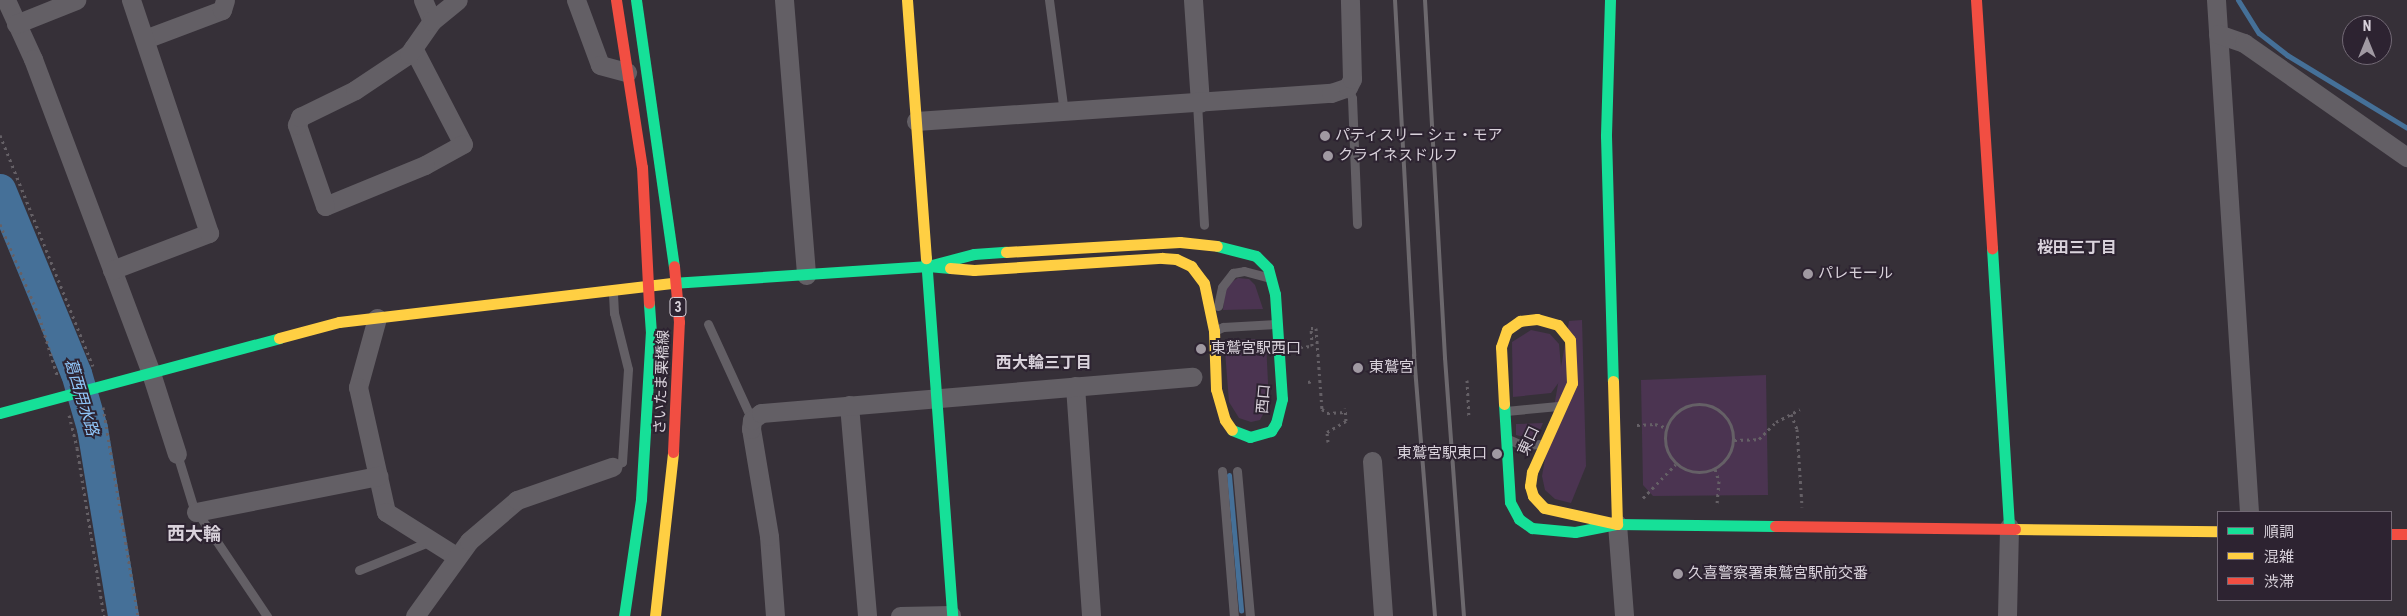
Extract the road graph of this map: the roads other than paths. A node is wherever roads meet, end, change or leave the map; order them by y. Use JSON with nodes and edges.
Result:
{"nodes":[{"id":1,"x":6,"y":0,"type":"edge"},
{"id":2,"x":76,"y":0,"type":"edge"},
{"id":3,"x":131,"y":0,"type":"edge"},
{"id":4,"x":226,"y":0,"type":"edge"},
{"id":5,"x":423,"y":0,"type":"edge"},
{"id":6,"x":458,"y":0,"type":"edge"},
{"id":7,"x":576,"y":0,"type":"edge"},
{"id":8,"x":616,"y":0,"type":"edge"},
{"id":9,"x":636,"y":0,"type":"edge"},
{"id":10,"x":784,"y":0,"type":"edge"},
{"id":11,"x":907,"y":0,"type":"edge"},
{"id":12,"x":1050,"y":0,"type":"edge"},
{"id":13,"x":1192,"y":0,"type":"edge"},
{"id":14,"x":1350,"y":0,"type":"edge"},
{"id":15,"x":1610,"y":0,"type":"edge"},
{"id":16,"x":1976,"y":0,"type":"edge"},
{"id":17,"x":2216,"y":0,"type":"edge"},
{"id":18,"x":432,"y":21,"type":"junction"},
{"id":19,"x":16,"y":24,"type":"junction"},
{"id":20,"x":2218,"y":34,"type":"junction"},
{"id":21,"x":145,"y":39,"type":"junction"},
{"id":22,"x":413,"y":48,"type":"junction"},
{"id":23,"x":627,"y":72,"type":"junction"},
{"id":24,"x":1348,"y":87,"type":"junction"},
{"id":25,"x":1198,"y":103,"type":"junction"},
{"id":26,"x":1064,"y":112,"type":"junction"},
{"id":27,"x":916,"y":121,"type":"junction"},
{"id":28,"x":2407,"y":157,"type":"edge"},
{"id":29,"x":1357,"y":224,"type":"dead end"},
{"id":30,"x":1204,"y":225,"type":"dead end"},
{"id":31,"x":928,"y":266,"type":"junction"},
{"id":32,"x":112,"y":270,"type":"junction"},
{"id":33,"x":806,"y":275,"type":"junction"},
{"id":34,"x":1272,"y":279,"type":"junction"},
{"id":35,"x":677,"y":282,"type":"junction"},
{"id":36,"x":650,"y":284,"type":"junction"},
{"id":37,"x":613,"y":291,"type":"junction"},
{"id":38,"x":377,"y":318,"type":"junction"},
{"id":39,"x":708,"y":324,"type":"dead end"},
{"id":40,"x":1277,"y":324,"type":"junction"},
{"id":41,"x":1214,"y":331,"type":"junction"},
{"id":42,"x":150,"y":370,"type":"junction"},
{"id":43,"x":1192,"y":377,"type":"dead end"},
{"id":44,"x":1075,"y":386,"type":"junction"},
{"id":45,"x":938,"y":397,"type":"junction"},
{"id":46,"x":1563,"y":404,"type":"junction"},
{"id":47,"x":849,"y":406,"type":"junction"},
{"id":48,"x":1504,"y":411,"type":"junction"},
{"id":49,"x":0,"y":413,"type":"edge"},
{"id":50,"x":752,"y":420,"type":"junction"},
{"id":51,"x":1506,"y":437,"type":"junction"},
{"id":52,"x":1546,"y":442,"type":"junction"},
{"id":53,"x":177,"y":454,"type":"joint"},
{"id":54,"x":1372,"y":461,"type":"dead end"},
{"id":55,"x":612,"y":467,"type":"joint"},
{"id":56,"x":1222,"y":471,"type":"dead end"},
{"id":57,"x":1237,"y":471,"type":"dead end"},
{"id":58,"x":378,"y":476,"type":"junction"},
{"id":59,"x":2249,"y":511,"type":"edge"},
{"id":60,"x":196,"y":512,"type":"junction"},
{"id":61,"x":1617,"y":524,"type":"junction"},
{"id":62,"x":2009,"y":527,"type":"junction"},
{"id":63,"x":2217,"y":531,"type":"edge"},
{"id":64,"x":2392,"y":534,"type":"edge"},
{"id":65,"x":2407,"y":534,"type":"edge"},
{"id":66,"x":431,"y":540,"type":"junction"},
{"id":67,"x":456,"y":556,"type":"junction"},
{"id":68,"x":359,"y":570,"type":"dead end"},
{"id":69,"x":952,"y":615,"type":"edge"},
{"id":70,"x":266,"y":616,"type":"edge"},
{"id":71,"x":415,"y":616,"type":"edge"},
{"id":72,"x":624,"y":616,"type":"edge"},
{"id":73,"x":655,"y":616,"type":"edge"},
{"id":74,"x":775,"y":616,"type":"edge"},
{"id":75,"x":867,"y":616,"type":"edge"},
{"id":76,"x":900,"y":616,"type":"edge"},
{"id":77,"x":1091,"y":616,"type":"edge"},
{"id":78,"x":1234,"y":616,"type":"edge"},
{"id":79,"x":1250,"y":616,"type":"edge"},
{"id":80,"x":1383,"y":616,"type":"edge"},
{"id":81,"x":1624,"y":616,"type":"edge"},
{"id":82,"x":2007,"y":616,"type":"edge"}],
"edges":[{"from":1,"to":19,"type":"street"},
{"from":2,"to":19,"type":"street"},
{"from":3,"to":21,"type":"street"},
{"from":4,"to":21,"type":"street"},
{"from":5,"to":18,"type":"street"},
{"from":6,"to":18,"type":"street"},
{"from":7,"to":23,"type":"street"},
{"from":8,"to":23,"type":"street","name":"さいたま栗橋線","number":"3"},
{"from":9,"to":35,"type":"street","name":"さいたま栗橋線","number":"3"},
{"from":10,"to":33,"type":"street"},
{"from":11,"to":27,"type":"street"},
{"from":12,"to":26,"type":"lane"},
{"from":13,"to":25,"type":"street"},
{"from":14,"to":24,"type":"street"},
{"from":15,"to":61,"type":"street"},
{"from":16,"to":62,"type":"street"},
{"from":17,"to":20,"type":"street"},
{"from":18,"to":22,"type":"street"},
{"from":19,"to":32,"type":"street"},
{"from":20,"to":28,"type":"street"},
{"from":20,"to":59,"type":"street"},
{"from":21,"to":32,"type":"street"},
{"from":22,"to":22,"type":"street"},
{"from":23,"to":36,"type":"street","name":"さいたま栗橋線","number":"3"},
{"from":24,"to":25,"type":"street"},
{"from":24,"to":29,"type":"lane"},
{"from":25,"to":26,"type":"street"},
{"from":25,"to":30,"type":"lane"},
{"from":26,"to":27,"type":"street"},
{"from":27,"to":31,"type":"street"},
{"from":31,"to":33,"type":"street"},
{"from":31,"to":34,"type":"street","name":"西口"},
{"from":31,"to":41,"type":"street","name":"西口"},
{"from":31,"to":45,"type":"street"},
{"from":32,"to":42,"type":"street"},
{"from":33,"to":35,"type":"street"},
{"from":34,"to":40,"type":"street","name":"西口"},
{"from":34,"to":41,"type":"lane"},
{"from":35,"to":36,"type":"street"},
{"from":35,"to":73,"type":"street","name":"さいたま栗橋線","number":"3"},
{"from":36,"to":37,"type":"street"},
{"from":36,"to":72,"type":"street","name":"さいたま栗橋線","number":"3"},
{"from":37,"to":38,"type":"street"},
{"from":37,"to":55,"type":"lane"},
{"from":38,"to":42,"type":"street"},
{"from":38,"to":58,"type":"street"},
{"from":39,"to":50,"type":"lane"},
{"from":40,"to":41,"type":"lane"},
{"from":40,"to":41,"type":"street","name":"西口"},
{"from":42,"to":49,"type":"street"},
{"from":42,"to":53,"type":"street"},
{"from":43,"to":44,"type":"street"},
{"from":44,"to":45,"type":"street"},
{"from":44,"to":77,"type":"street"},
{"from":45,"to":47,"type":"street"},
{"from":45,"to":69,"type":"street"},
{"from":46,"to":48,"type":"lane"},
{"from":46,"to":48,"type":"street","name":"東口"},
{"from":46,"to":52,"type":"street","name":"東口"},
{"from":47,"to":50,"type":"street"},
{"from":47,"to":75,"type":"street"},
{"from":48,"to":51,"type":"street","name":"東口"},
{"from":50,"to":74,"type":"street"},
{"from":51,"to":52,"type":"lane"},
{"from":51,"to":61,"type":"street","name":"東口"},
{"from":52,"to":61,"type":"street","name":"東口"},
{"from":53,"to":60,"type":"lane"},
{"from":54,"to":80,"type":"street"},
{"from":55,"to":67,"type":"street"},
{"from":56,"to":78,"type":"lane"},
{"from":57,"to":79,"type":"lane"},
{"from":58,"to":60,"type":"street"},
{"from":58,"to":66,"type":"street"},
{"from":60,"to":70,"type":"lane"},
{"from":61,"to":62,"type":"street"},
{"from":61,"to":81,"type":"street"},
{"from":62,"to":63,"type":"street"},
{"from":62,"to":82,"type":"street"},
{"from":64,"to":65,"type":"street"},
{"from":66,"to":67,"type":"street"},
{"from":66,"to":68,"type":"lane"},
{"from":67,"to":71,"type":"street"},
{"from":69,"to":76,"type":"street"}]}
